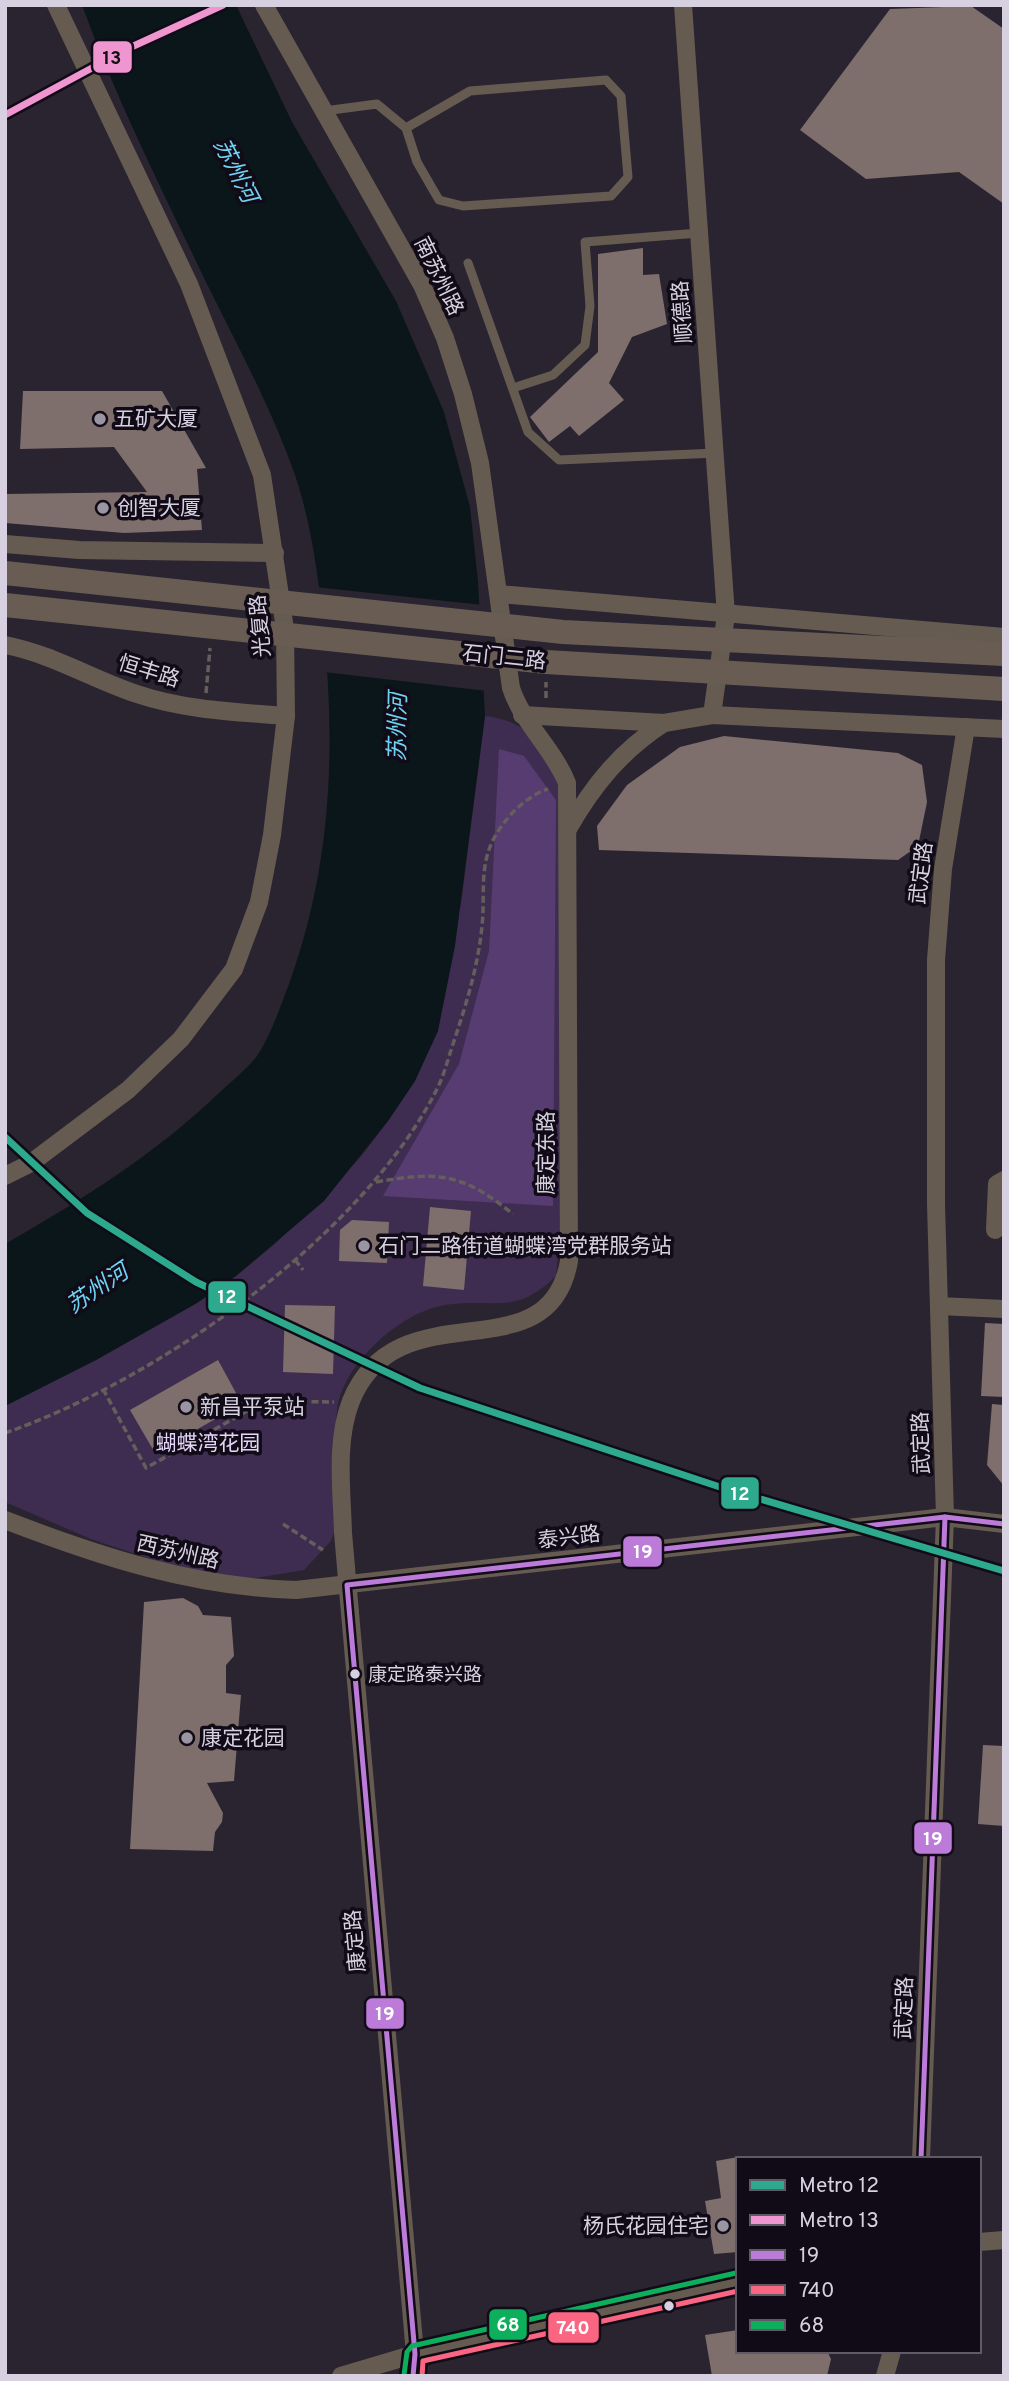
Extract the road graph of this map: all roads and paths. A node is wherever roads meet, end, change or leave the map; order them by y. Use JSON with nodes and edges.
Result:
{"nodes":[{"id":1,"x":55,"y":5,"type":"edge"},
{"id":2,"x":264,"y":5,"type":"edge"},
{"id":3,"x":683,"y":5,"type":"edge"},
{"id":4,"x":324,"y":111,"type":"junction"},
{"id":5,"x":406,"y":128,"type":"junction"},
{"id":6,"x":699,"y":233,"type":"junction"},
{"id":7,"x":468,"y":263,"type":"dead end"},
{"id":8,"x":513,"y":388,"type":"junction"},
{"id":9,"x":716,"y":453,"type":"junction"},
{"id":10,"x":5,"y":544,"type":"edge"},
{"id":11,"x":275,"y":553,"type":"junction"},
{"id":12,"x":5,"y":572,"type":"edge"},
{"id":13,"x":499,"y":594,"type":"junction"},
{"id":14,"x":5,"y":605,"type":"edge"},
{"id":15,"x":726,"y":615,"type":"junction"},
{"id":16,"x":212,"y":628,"type":"junction"},
{"id":17,"x":1004,"y":637,"type":"edge"},
{"id":18,"x":5,"y":645,"type":"edge"},
{"id":19,"x":1004,"y":654,"type":"edge"},
{"id":20,"x":546,"y":662,"type":"junction"},
{"id":21,"x":1004,"y":689,"type":"edge"},
{"id":22,"x":205,"y":709,"type":"junction"},
{"id":23,"x":522,"y":715,"type":"junction"},
{"id":24,"x":546,"y":715,"type":"junction"},
{"id":25,"x":712,"y":715,"type":"junction"},
{"id":26,"x":286,"y":716,"type":"junction"},
{"id":27,"x":664,"y":723,"type":"junction"},
{"id":28,"x":966,"y":727,"type":"junction"},
{"id":29,"x":1004,"y":729,"type":"edge"},
{"id":30,"x":567,"y":783,"type":"junction"},
{"id":31,"x":568,"y":829,"type":"junction"},
{"id":32,"x":5,"y":1177,"type":"edge"},
{"id":33,"x":1004,"y":1180,"type":"edge"},
{"id":34,"x":373,"y":1182,"type":"junction"},
{"id":35,"x":513,"y":1214,"type":"dead end"},
{"id":36,"x":995,"y":1230,"type":"dead end"},
{"id":37,"x":295,"y":1260,"type":"junction"},
{"id":38,"x":303,"y":1270,"type":"dead end"},
{"id":39,"x":939,"y":1306,"type":"junction"},
{"id":40,"x":1004,"y":1309,"type":"edge"},
{"id":41,"x":103,"y":1390,"type":"junction"},
{"id":42,"x":350,"y":1403,"type":"junction"},
{"id":43,"x":5,"y":1433,"type":"edge"},
{"id":44,"x":946,"y":1517,"type":"junction"},
{"id":45,"x":5,"y":1520,"type":"edge"},
{"id":46,"x":284,"y":1524,"type":"dead end"},
{"id":47,"x":1004,"y":1524,"type":"edge"},
{"id":48,"x":323,"y":1550,"type":"dead end"},
{"id":49,"x":347,"y":1585,"type":"junction"},
{"id":50,"x":921,"y":2157,"type":"edge"},
{"id":51,"x":1004,"y":2240,"type":"edge"},
{"id":52,"x":981,"y":2242,"type":"edge"},
{"id":53,"x":736,"y":2281,"type":"edge"},
{"id":54,"x":891,"y":2353,"type":"edge"},
{"id":55,"x":415,"y":2354,"type":"junction"},
{"id":56,"x":341,"y":2376,"type":"edge"},
{"id":57,"x":413,"y":2376,"type":"edge"},
{"id":58,"x":885,"y":2376,"type":"edge"}],
"edges":[{"from":1,"to":11,"type":"street","name":"光复路"},
{"from":2,"to":4,"type":"street","name":"南苏州路"},
{"from":3,"to":6,"type":"street","name":"顺德路"},
{"from":4,"to":5,"type":"lane"},
{"from":4,"to":13,"type":"street","name":"南苏州路"},
{"from":5,"to":5,"type":"lane"},
{"from":6,"to":8,"type":"lane"},
{"from":6,"to":9,"type":"street","name":"顺德路"},
{"from":7,"to":8,"type":"lane"},
{"from":8,"to":9,"type":"lane"},
{"from":9,"to":15,"type":"street","name":"顺德路"},
{"from":10,"to":11,"type":"street"},
{"from":11,"to":26,"type":"street","name":"光复路"},
{"from":12,"to":19,"type":"main road","name":"石门二路","bridge":true},
{"from":13,"to":15,"type":"street"},
{"from":13,"to":23,"type":"street","name":"康定东路"},
{"from":14,"to":16,"type":"main road","name":"石门二路","bridge":true},
{"from":15,"to":17,"type":"street"},
{"from":15,"to":25,"type":"street","name":"顺德路"},
{"from":16,"to":20,"type":"main road","name":"石门二路","bridge":true},
{"from":16,"to":22,"type":"path"},
{"from":18,"to":22,"type":"street","name":"恒丰路"},
{"from":20,"to":21,"type":"main road","name":"石门二路","bridge":true},
{"from":20,"to":24,"type":"path"},
{"from":22,"to":26,"type":"street","name":"恒丰路"},
{"from":23,"to":24,"type":"street"},
{"from":23,"to":30,"type":"street","name":"康定东路"},
{"from":24,"to":27,"type":"street"},
{"from":25,"to":27,"type":"street"},
{"from":25,"to":28,"type":"street"},
{"from":26,"to":32,"type":"street","name":"光复路"},
{"from":27,"to":31,"type":"street"},
{"from":28,"to":29,"type":"street"},
{"from":28,"to":39,"type":"street","name":"武定路"},
{"from":30,"to":31,"type":"street","name":"康定东路"},
{"from":30,"to":34,"type":"path"},
{"from":31,"to":42,"type":"street","name":"康定东路"},
{"from":33,"to":36,"type":"street"},
{"from":34,"to":35,"type":"path"},
{"from":34,"to":37,"type":"path"},
{"from":37,"to":38,"type":"path"},
{"from":37,"to":41,"type":"path"},
{"from":39,"to":40,"type":"street"},
{"from":39,"to":44,"type":"street","name":"武定路"},
{"from":41,"to":42,"type":"path"},
{"from":41,"to":43,"type":"path"},
{"from":42,"to":49,"type":"street","name":"康定东路"},
{"from":44,"to":47,"type":"street","name":"泰兴路"},
{"from":44,"to":49,"type":"street","name":"泰兴路"},
{"from":44,"to":50,"type":"street","name":"武定路"},
{"from":45,"to":49,"type":"street","name":"西苏州路"},
{"from":46,"to":48,"type":"path"},
{"from":49,"to":55,"type":"street","name":"康定路"},
{"from":51,"to":52,"type":"street"},
{"from":53,"to":55,"type":"street"},
{"from":54,"to":58,"type":"street"},
{"from":55,"to":56,"type":"street"},
{"from":55,"to":57,"type":"street","name":"康定路"}]}
